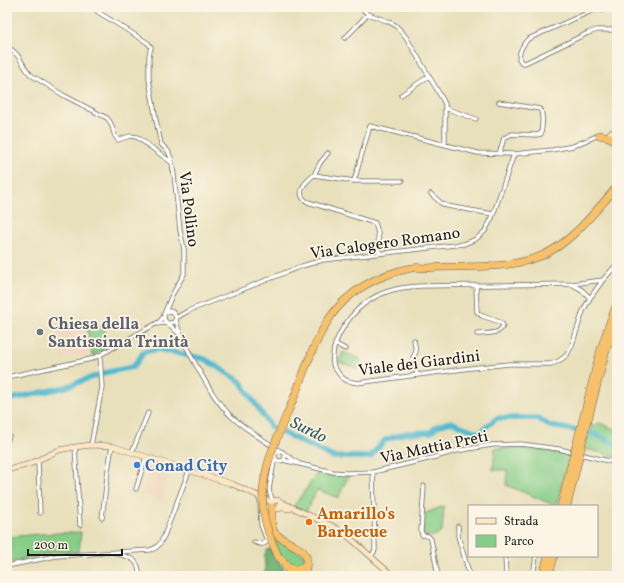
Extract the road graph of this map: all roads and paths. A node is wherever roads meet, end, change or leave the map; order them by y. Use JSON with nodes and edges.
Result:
{"nodes":[{"id":1,"x":360,"y":7,"type":"edge"},
{"id":2,"x":617,"y":8,"type":"edge"},
{"id":3,"x":98,"y":12,"type":"dead end"},
{"id":4,"x":368,"y":14,"type":"junction"},
{"id":5,"x":617,"y":30,"type":"edge"},
{"id":6,"x":345,"y":38,"type":"dead end"},
{"id":7,"x":7,"y":47,"type":"edge"},
{"id":8,"x":429,"y":76,"type":"junction"},
{"id":9,"x":401,"y":95,"type":"dead end"},
{"id":10,"x":499,"y":102,"type":"dead end"},
{"id":11,"x":445,"y":108,"type":"junction"},
{"id":12,"x":476,"y":119,"type":"dead end"},
{"id":13,"x":599,"y":135,"type":"joint"},
{"id":14,"x":615,"y":136,"type":"edge"},
{"id":15,"x":445,"y":145,"type":"junction"},
{"id":16,"x":328,"y":153,"type":"dead end"},
{"id":17,"x":499,"y":154,"type":"junction"},
{"id":18,"x":514,"y":154,"type":"junction"},
{"id":19,"x":171,"y":162,"type":"junction"},
{"id":20,"x":314,"y":175,"type":"junction"},
{"id":21,"x":402,"y":181,"type":"dead end"},
{"id":22,"x":354,"y":182,"type":"junction"},
{"id":23,"x":617,"y":187,"type":"edge"},
{"id":24,"x":431,"y":194,"type":"dead end"},
{"id":25,"x":493,"y":214,"type":"junction"},
{"id":26,"x":379,"y":253,"type":"junction"},
{"id":27,"x":617,"y":264,"type":"edge"},
{"id":28,"x":603,"y":280,"type":"junction"},
{"id":29,"x":572,"y":284,"type":"junction"},
{"id":30,"x":476,"y":285,"type":"junction"},
{"id":31,"x":590,"y":298,"type":"junction"},
{"id":32,"x":169,"y":302,"type":"junction"},
{"id":33,"x":617,"y":304,"type":"edge"},
{"id":34,"x":188,"y":311,"type":"junction"},
{"id":35,"x":173,"y":312,"type":"junction"},
{"id":36,"x":164,"y":315,"type":"junction"},
{"id":37,"x":176,"y":318,"type":"junction"},
{"id":38,"x":617,"y":319,"type":"edge"},
{"id":39,"x":168,"y":323,"type":"junction"},
{"id":40,"x":149,"y":327,"type":"junction"},
{"id":41,"x":477,"y":334,"type":"dead end"},
{"id":42,"x":180,"y":336,"type":"junction"},
{"id":43,"x":414,"y":340,"type":"dead end"},
{"id":44,"x":336,"y":344,"type":"junction"},
{"id":45,"x":344,"y":349,"type":"dead end"},
{"id":46,"x":100,"y":355,"type":"junction"},
{"id":47,"x":418,"y":375,"type":"junction"},
{"id":48,"x":7,"y":377,"type":"edge"},
{"id":49,"x":148,"y":413,"type":"dead end"},
{"id":50,"x":585,"y":420,"type":"junction"},
{"id":51,"x":9,"y":436,"type":"dead end"},
{"id":52,"x":7,"y":442,"type":"edge"},
{"id":53,"x":91,"y":445,"type":"junction"},
{"id":54,"x":112,"y":446,"type":"junction"},
{"id":55,"x":75,"y":447,"type":"junction"},
{"id":56,"x":132,"y":452,"type":"junction"},
{"id":57,"x":277,"y":454,"type":"junction"},
{"id":58,"x":284,"y":454,"type":"junction"},
{"id":59,"x":146,"y":457,"type":"junction"},
{"id":60,"x":282,"y":460,"type":"junction"},
{"id":61,"x":38,"y":461,"type":"junction"},
{"id":62,"x":575,"y":462,"type":"junction"},
{"id":63,"x":617,"y":463,"type":"edge"},
{"id":64,"x":302,"y":465,"type":"junction"},
{"id":65,"x":274,"y":468,"type":"junction"},
{"id":66,"x":7,"y":470,"type":"edge"},
{"id":67,"x":189,"y":471,"type":"junction"},
{"id":68,"x":373,"y":472,"type":"junction"},
{"id":69,"x":424,"y":486,"type":"dead end"},
{"id":70,"x":136,"y":489,"type":"dead end"},
{"id":71,"x":269,"y":489,"type":"junction"},
{"id":72,"x":260,"y":496,"type":"junction"},
{"id":73,"x":275,"y":504,"type":"junction"},
{"id":74,"x":561,"y":505,"type":"edge"},
{"id":75,"x":567,"y":505,"type":"edge"},
{"id":76,"x":40,"y":513,"type":"dead end"},
{"id":77,"x":102,"y":518,"type":"dead end"},
{"id":78,"x":80,"y":525,"type":"dead end"},
{"id":79,"x":458,"y":526,"type":"dead end"},
{"id":80,"x":254,"y":542,"type":"dead end"},
{"id":81,"x":111,"y":553,"type":"junction"},
{"id":82,"x":278,"y":556,"type":"junction"},
{"id":83,"x":371,"y":557,"type":"junction"},
{"id":84,"x":505,"y":557,"type":"edge"},
{"id":85,"x":536,"y":557,"type":"edge"},
{"id":86,"x":548,"y":557,"type":"edge"},
{"id":87,"x":554,"y":557,"type":"edge"},
{"id":88,"x":306,"y":564,"type":"junction"},
{"id":89,"x":7,"y":566,"type":"edge"},
{"id":90,"x":139,"y":576,"type":"edge"},
{"id":91,"x":293,"y":576,"type":"edge"},
{"id":92,"x":306,"y":576,"type":"edge"},
{"id":93,"x":393,"y":576,"type":"edge"},
{"id":94,"x":438,"y":576,"type":"edge"},
{"id":95,"x":470,"y":576,"type":"edge"},
{"id":96,"x":506,"y":576,"type":"edge"},
{"id":97,"x":533,"y":576,"type":"edge"},
{"id":98,"x":543,"y":576,"type":"edge"},
{"id":99,"x":549,"y":576,"type":"edge"}],
"edges":[{"from":1,"to":4,"type":"street"},
{"from":2,"to":5,"type":"street"},
{"from":3,"to":19,"type":"street"},
{"from":4,"to":6,"type":"street"},
{"from":4,"to":8,"type":"street"},
{"from":7,"to":19,"type":"street","name":"Via Pollino"},
{"from":8,"to":9,"type":"street"},
{"from":8,"to":11,"type":"street"},
{"from":10,"to":17,"type":"street"},
{"from":11,"to":12,"type":"street"},
{"from":11,"to":15,"type":"street"},
{"from":13,"to":14,"type":"highway"},
{"from":13,"to":18,"type":"street"},
{"from":15,"to":17,"type":"street"},
{"from":15,"to":22,"type":"street"},
{"from":16,"to":20,"type":"street"},
{"from":17,"to":18,"type":"street"},
{"from":18,"to":25,"type":"street","name":"Via Calogero Romano"},
{"from":19,"to":32,"type":"street","name":"Via Pollino"},
{"from":20,"to":22,"type":"street"},
{"from":20,"to":26,"type":"street"},
{"from":21,"to":22,"type":"street"},
{"from":23,"to":82,"type":"highway","bridge":true},
{"from":24,"to":25,"type":"street"},
{"from":25,"to":26,"type":"street","name":"Via Calogero Romano"},
{"from":26,"to":34,"type":"street","name":"Via Calogero Romano"},
{"from":27,"to":28,"type":"street","name":"Viale dei Giardini"},
{"from":28,"to":29,"type":"street","name":"Viale dei Giardini"},
{"from":28,"to":31,"type":"street","name":"Viale dei Giardini"},
{"from":29,"to":30,"type":"street","name":"Viale dei Giardini"},
{"from":29,"to":31,"type":"street"},
{"from":30,"to":41,"type":"street"},
{"from":30,"to":44,"type":"street","name":"Viale dei Giardini"},
{"from":31,"to":47,"type":"street","name":"Viale dei Giardini"},
{"from":32,"to":35,"type":"street"},
{"from":32,"to":36,"type":"street","name":"Via Pollino"},
{"from":33,"to":50,"type":"highway"},
{"from":34,"to":35,"type":"street"},
{"from":34,"to":37,"type":"street"},
{"from":35,"to":36,"type":"street"},
{"from":35,"to":37,"type":"street"},
{"from":36,"to":39,"type":"street"},
{"from":36,"to":40,"type":"street"},
{"from":37,"to":39,"type":"street"},
{"from":37,"to":42,"type":"street"},
{"from":38,"to":50,"type":"highway"},
{"from":39,"to":40,"type":"street"},
{"from":39,"to":42,"type":"street"},
{"from":40,"to":46,"type":"street"},
{"from":42,"to":57,"type":"street"},
{"from":43,"to":47,"type":"street"},
{"from":44,"to":45,"type":"street"},
{"from":44,"to":47,"type":"street","name":"Viale dei Giardini"},
{"from":46,"to":48,"type":"street"},
{"from":46,"to":53,"type":"street"},
{"from":49,"to":56,"type":"street"},
{"from":50,"to":62,"type":"highway","bridge":true},
{"from":51,"to":52,"type":"street"},
{"from":53,"to":54,"type":"main road"},
{"from":53,"to":55,"type":"main road"},
{"from":54,"to":56,"type":"main road"},
{"from":54,"to":77,"type":"street"},
{"from":55,"to":61,"type":"main road"},
{"from":55,"to":78,"type":"street"},
{"from":56,"to":59,"type":"main road"},
{"from":57,"to":58,"type":"street","name":"Via Mattia Preti"},
{"from":57,"to":60,"type":"street","name":"Via Mattia Preti"},
{"from":57,"to":65,"type":"street"},
{"from":58,"to":60,"type":"street"},
{"from":58,"to":64,"type":"street","name":"Via Mattia Preti"},
{"from":59,"to":67,"type":"main road"},
{"from":59,"to":70,"type":"street"},
{"from":60,"to":64,"type":"street","name":"Via Mattia Preti"},
{"from":60,"to":65,"type":"street"},
{"from":61,"to":66,"type":"main road"},
{"from":61,"to":76,"type":"street"},
{"from":62,"to":74,"type":"highway"},
{"from":62,"to":75,"type":"highway"},
{"from":63,"to":68,"type":"street","name":"Via Mattia Preti"},
{"from":64,"to":68,"type":"street","name":"Via Mattia Preti"},
{"from":65,"to":71,"type":"street"},
{"from":67,"to":72,"type":"main road"},
{"from":67,"to":81,"type":"street"},
{"from":68,"to":83,"type":"street"},
{"from":69,"to":94,"type":"street"},
{"from":71,"to":72,"type":"street"},
{"from":71,"to":73,"type":"street"},
{"from":72,"to":73,"type":"main road"},
{"from":72,"to":80,"type":"street"},
{"from":73,"to":83,"type":"main road"},
{"from":73,"to":88,"type":"highway"},
{"from":79,"to":95,"type":"street"},
{"from":81,"to":89,"type":"street"},
{"from":81,"to":90,"type":"street"},
{"from":82,"to":88,"type":"highway"},
{"from":82,"to":91,"type":"highway"},
{"from":83,"to":93,"type":"main road"},
{"from":84,"to":96,"type":"street"},
{"from":85,"to":97,"type":"street"},
{"from":86,"to":98,"type":"highway"},
{"from":87,"to":99,"type":"highway"},
{"from":88,"to":92,"type":"highway"}]}
